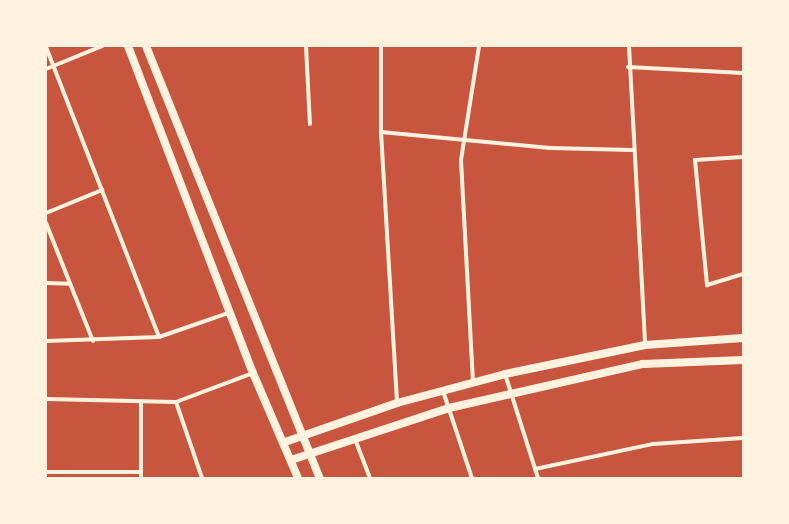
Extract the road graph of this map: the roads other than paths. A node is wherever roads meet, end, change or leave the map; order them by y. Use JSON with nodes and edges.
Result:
{"nodes":[{"id":1,"x":102,"y":46,"type":"edge"},
{"id":2,"x":128,"y":46,"type":"edge"},
{"id":3,"x":146,"y":46,"type":"edge"},
{"id":4,"x":306,"y":46,"type":"edge"},
{"id":5,"x":381,"y":46,"type":"edge"},
{"id":6,"x":479,"y":46,"type":"edge"},
{"id":7,"x":629,"y":46,"type":"edge"},
{"id":8,"x":46,"y":47,"type":"edge"},
{"id":9,"x":54,"y":66,"type":"junction"},
{"id":10,"x":628,"y":67,"type":"junction"},
{"id":11,"x":46,"y":69,"type":"edge"},
{"id":12,"x":743,"y":73,"type":"edge"},
{"id":13,"x":310,"y":124,"type":"dead end"},
{"id":14,"x":381,"y":132,"type":"junction"},
{"id":15,"x":464,"y":138,"type":"junction"},
{"id":16,"x":632,"y":150,"type":"junction"},
{"id":17,"x":743,"y":157,"type":"edge"},
{"id":18,"x":102,"y":190,"type":"junction"},
{"id":19,"x":46,"y":213,"type":"edge"},
{"id":20,"x":46,"y":223,"type":"edge"},
{"id":21,"x":743,"y":274,"type":"edge"},
{"id":22,"x":46,"y":283,"type":"edge"},
{"id":23,"x":70,"y":284,"type":"junction"},
{"id":24,"x":230,"y":312,"type":"junction"},
{"id":25,"x":159,"y":337,"type":"junction"},
{"id":26,"x":743,"y":338,"type":"edge"},
{"id":27,"x":46,"y":341,"type":"edge"},
{"id":28,"x":93,"y":341,"type":"junction"},
{"id":29,"x":645,"y":346,"type":"junction"},
{"id":30,"x":743,"y":360,"type":"edge"},
{"id":31,"x":253,"y":373,"type":"junction"},
{"id":32,"x":505,"y":374,"type":"junction"},
{"id":33,"x":473,"y":382,"type":"junction"},
{"id":34,"x":443,"y":391,"type":"junction"},
{"id":35,"x":512,"y":394,"type":"junction"},
{"id":36,"x":46,"y":399,"type":"edge"},
{"id":37,"x":176,"y":402,"type":"junction"},
{"id":38,"x":141,"y":403,"type":"junction"},
{"id":39,"x":397,"y":403,"type":"junction"},
{"id":40,"x":449,"y":408,"type":"junction"},
{"id":41,"x":304,"y":434,"type":"junction"},
{"id":42,"x":743,"y":438,"type":"edge"},
{"id":43,"x":355,"y":439,"type":"junction"},
{"id":44,"x":285,"y":442,"type":"junction"},
{"id":45,"x":311,"y":454,"type":"junction"},
{"id":46,"x":291,"y":460,"type":"junction"},
{"id":47,"x":535,"y":469,"type":"junction"},
{"id":48,"x":46,"y":472,"type":"edge"},
{"id":49,"x":141,"y":472,"type":"junction"},
{"id":50,"x":141,"y":478,"type":"edge"},
{"id":51,"x":202,"y":478,"type":"edge"},
{"id":52,"x":298,"y":478,"type":"edge"},
{"id":53,"x":320,"y":478,"type":"edge"},
{"id":54,"x":370,"y":478,"type":"edge"},
{"id":55,"x":472,"y":478,"type":"edge"},
{"id":56,"x":538,"y":478,"type":"edge"}],
"edges":[{"from":1,"to":9,"type":"street"},
{"from":2,"to":24,"type":"main road"},
{"from":3,"to":41,"type":"main road"},
{"from":4,"to":13,"type":"street"},
{"from":5,"to":14,"type":"street"},
{"from":6,"to":15,"type":"street"},
{"from":7,"to":10,"type":"street"},
{"from":8,"to":9,"type":"street"},
{"from":9,"to":11,"type":"street"},
{"from":9,"to":18,"type":"street"},
{"from":10,"to":12,"type":"street"},
{"from":10,"to":16,"type":"street"},
{"from":14,"to":15,"type":"street"},
{"from":14,"to":39,"type":"street"},
{"from":15,"to":16,"type":"street"},
{"from":15,"to":33,"type":"street"},
{"from":16,"to":29,"type":"street"},
{"from":17,"to":21,"type":"street"},
{"from":18,"to":19,"type":"street"},
{"from":18,"to":25,"type":"street"},
{"from":20,"to":23,"type":"street"},
{"from":22,"to":23,"type":"street"},
{"from":23,"to":28,"type":"street"},
{"from":24,"to":25,"type":"street"},
{"from":24,"to":31,"type":"main road"},
{"from":25,"to":28,"type":"street"},
{"from":26,"to":29,"type":"main road"},
{"from":27,"to":28,"type":"street"},
{"from":29,"to":32,"type":"main road"},
{"from":30,"to":35,"type":"main road"},
{"from":31,"to":37,"type":"street"},
{"from":31,"to":44,"type":"main road"},
{"from":32,"to":33,"type":"main road"},
{"from":32,"to":35,"type":"street"},
{"from":33,"to":34,"type":"main road"},
{"from":34,"to":39,"type":"main road"},
{"from":34,"to":40,"type":"street"},
{"from":35,"to":40,"type":"main road"},
{"from":35,"to":47,"type":"street"},
{"from":36,"to":38,"type":"street"},
{"from":37,"to":38,"type":"street"},
{"from":37,"to":51,"type":"street"},
{"from":38,"to":49,"type":"street"},
{"from":39,"to":41,"type":"main road"},
{"from":40,"to":43,"type":"main road"},
{"from":40,"to":55,"type":"street"},
{"from":41,"to":44,"type":"main road"},
{"from":41,"to":45,"type":"main road"},
{"from":42,"to":47,"type":"street"},
{"from":43,"to":45,"type":"main road"},
{"from":43,"to":54,"type":"street"},
{"from":44,"to":46,"type":"main road"},
{"from":45,"to":46,"type":"main road"},
{"from":45,"to":53,"type":"main road"},
{"from":46,"to":52,"type":"main road"},
{"from":47,"to":56,"type":"street"},
{"from":48,"to":49,"type":"street"},
{"from":49,"to":50,"type":"street"}]}
